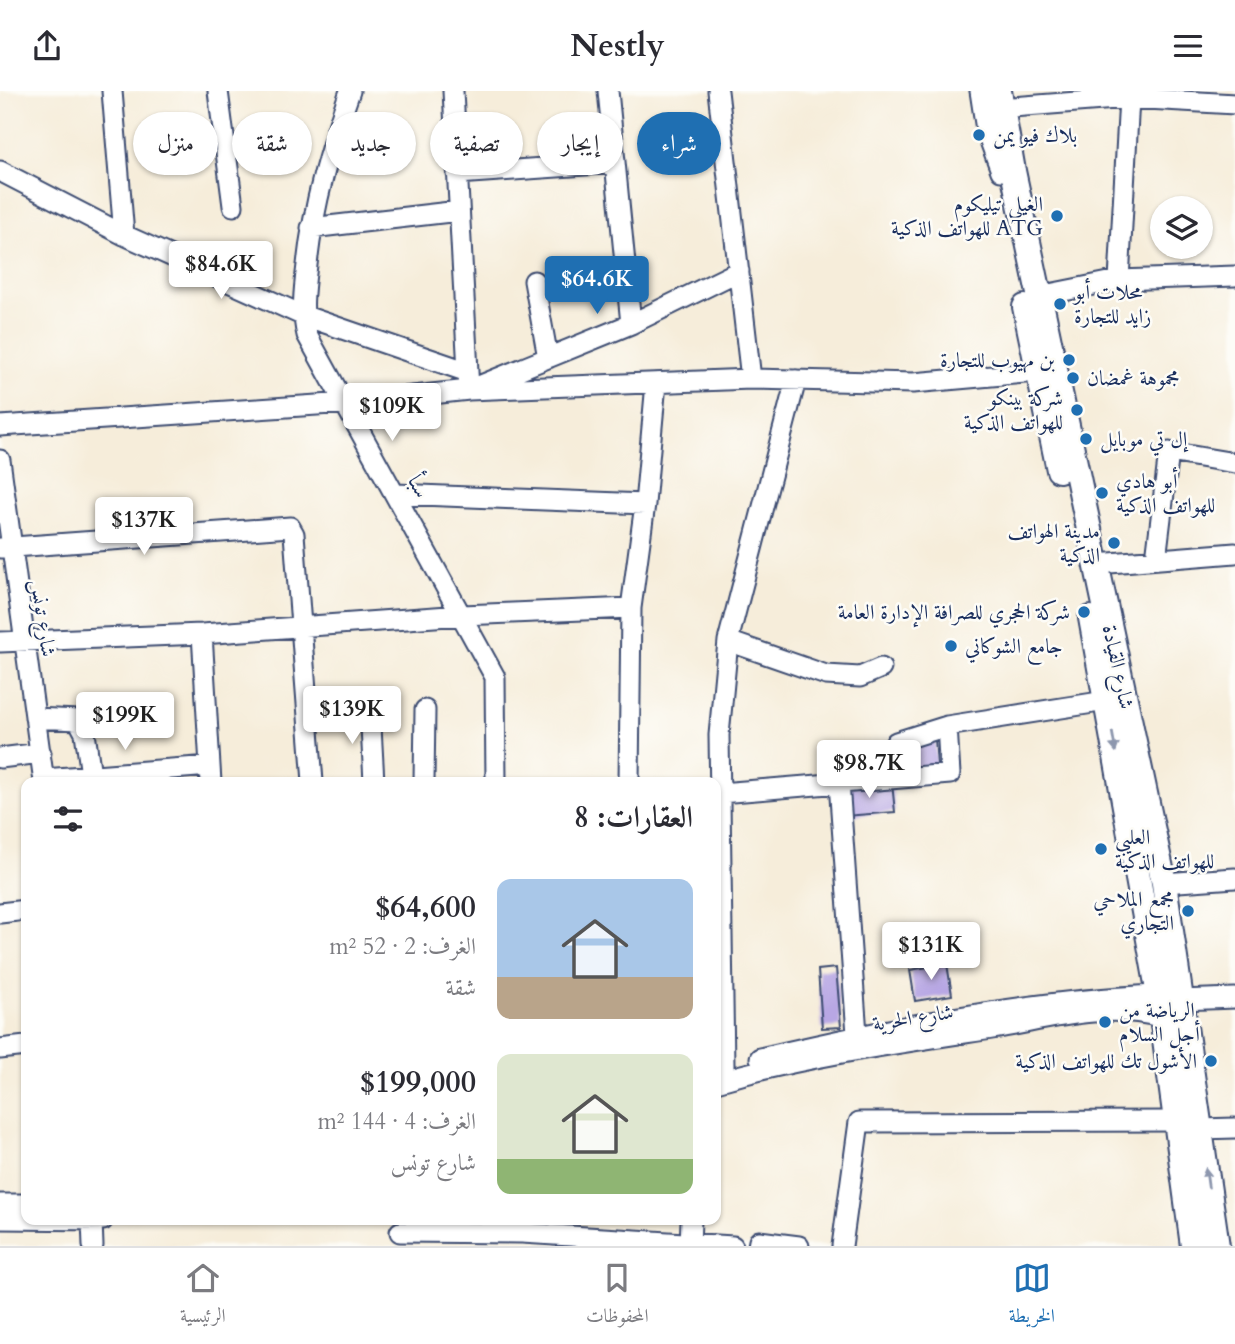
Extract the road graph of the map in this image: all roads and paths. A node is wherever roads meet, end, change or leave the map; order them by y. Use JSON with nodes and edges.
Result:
{"nodes":[{"id":1,"x":112,"y":91,"type":"edge"},
{"id":2,"x":218,"y":91,"type":"edge"},
{"id":3,"x":350,"y":91,"type":"edge"},
{"id":4,"x":453,"y":91,"type":"edge"},
{"id":5,"x":608,"y":91,"type":"edge"},
{"id":6,"x":719,"y":91,"type":"edge"},
{"id":7,"x":980,"y":91,"type":"edge"},
{"id":8,"x":988,"y":91,"type":"edge"},
{"id":9,"x":1007,"y":96,"type":"edge"},
{"id":10,"x":1129,"y":98,"type":"junction"},
{"id":11,"x":1235,"y":104,"type":"edge"},
{"id":12,"x":454,"y":112,"type":"edge"},
{"id":13,"x":610,"y":112,"type":"edge"},
{"id":14,"x":0,"y":171,"type":"edge"},
{"id":15,"x":1007,"y":171,"type":"junction"},
{"id":16,"x":457,"y":175,"type":"edge"},
{"id":17,"x":616,"y":175,"type":"edge"},
{"id":18,"x":233,"y":206,"type":"dead end"},
{"id":19,"x":459,"y":211,"type":"junction"},
{"id":20,"x":311,"y":229,"type":"junction"},
{"id":21,"x":124,"y":235,"type":"junction"},
{"id":22,"x":739,"y":271,"type":"junction"},
{"id":23,"x":1235,"y":276,"type":"edge"},
{"id":24,"x":1119,"y":280,"type":"junction"},
{"id":25,"x":534,"y":281,"type":"dead end"},
{"id":26,"x":1039,"y":296,"type":"junction"},
{"id":27,"x":302,"y":315,"type":"junction"},
{"id":28,"x":631,"y":324,"type":"junction"},
{"id":29,"x":548,"y":358,"type":"junction"},
{"id":30,"x":1037,"y":372,"type":"junction"},
{"id":31,"x":751,"y":379,"type":"junction"},
{"id":32,"x":796,"y":380,"type":"junction"},
{"id":33,"x":468,"y":381,"type":"junction"},
{"id":34,"x":656,"y":383,"type":"junction"},
{"id":35,"x":347,"y":403,"type":"junction"},
{"id":36,"x":0,"y":426,"type":"edge"},
{"id":37,"x":0,"y":460,"type":"edge"},
{"id":38,"x":1235,"y":463,"type":"edge"},
{"id":39,"x":396,"y":494,"type":"junction"},
{"id":40,"x":645,"y":504,"type":"junction"},
{"id":41,"x":5,"y":548,"type":"edge"},
{"id":42,"x":1235,"y":553,"type":"edge"},
{"id":43,"x":1156,"y":559,"type":"junction"},
{"id":44,"x":1097,"y":564,"type":"junction"},
{"id":45,"x":631,"y":608,"type":"junction"},
{"id":46,"x":462,"y":615,"type":"junction"},
{"id":47,"x":300,"y":626,"type":"junction"},
{"id":48,"x":202,"y":634,"type":"junction"},
{"id":49,"x":728,"y":641,"type":"junction"},
{"id":50,"x":0,"y":642,"type":"edge"},
{"id":51,"x":23,"y":642,"type":"junction"},
{"id":52,"x":881,"y":668,"type":"dead end"},
{"id":53,"x":1106,"y":701,"type":"junction"},
{"id":54,"x":370,"y":708,"type":"dead end"},
{"id":55,"x":425,"y":710,"type":"dead end"},
{"id":56,"x":35,"y":718,"type":"junction"},
{"id":57,"x":947,"y":726,"type":"junction"},
{"id":58,"x":41,"y":753,"type":"junction"},
{"id":59,"x":0,"y":758,"type":"edge"},
{"id":60,"x":211,"y":774,"type":"edge"},
{"id":61,"x":92,"y":775,"type":"junction"},
{"id":62,"x":44,"y":777,"type":"edge"},
{"id":63,"x":76,"y":777,"type":"edge"},
{"id":64,"x":313,"y":777,"type":"edge"},
{"id":65,"x":374,"y":777,"type":"edge"},
{"id":66,"x":424,"y":777,"type":"edge"},
{"id":67,"x":496,"y":777,"type":"edge"},
{"id":68,"x":629,"y":777,"type":"edge"},
{"id":69,"x":720,"y":777,"type":"edge"},
{"id":70,"x":899,"y":778,"type":"junction"},
{"id":71,"x":839,"y":783,"type":"junction"},
{"id":72,"x":721,"y":793,"type":"edge"},
{"id":73,"x":1235,"y":878,"type":"edge"},
{"id":74,"x":1164,"y":883,"type":"junction"},
{"id":75,"x":21,"y":911,"type":"edge"},
{"id":76,"x":0,"y":913,"type":"edge"},
{"id":77,"x":1235,"y":998,"type":"edge"},
{"id":78,"x":1170,"y":1006,"type":"junction"},
{"id":79,"x":1235,"y":1009,"type":"edge"},
{"id":80,"x":858,"y":1043,"type":"junction"},
{"id":81,"x":21,"y":1047,"type":"edge"},
{"id":82,"x":0,"y":1049,"type":"edge"},
{"id":83,"x":721,"y":1072,"type":"edge"},
{"id":84,"x":1188,"y":1125,"type":"junction"},
{"id":85,"x":1235,"y":1128,"type":"edge"},
{"id":86,"x":2,"y":1204,"type":"edge"},
{"id":87,"x":21,"y":1204,"type":"edge"},
{"id":88,"x":21,"y":1207,"type":"edge"},
{"id":89,"x":95,"y":1225,"type":"edge"},
{"id":90,"x":691,"y":1225,"type":"edge"},
{"id":91,"x":625,"y":1229,"type":"edge"},
{"id":92,"x":399,"y":1232,"type":"edge"},
{"id":93,"x":522,"y":1233,"type":"edge"},
{"id":94,"x":690,"y":1244,"type":"edge"},
{"id":95,"x":93,"y":1246,"type":"edge"},
{"id":96,"x":733,"y":1246,"type":"edge"},
{"id":97,"x":758,"y":1246,"type":"edge"},
{"id":98,"x":799,"y":1246,"type":"edge"},
{"id":99,"x":842,"y":1246,"type":"edge"},
{"id":100,"x":1193,"y":1246,"type":"edge"},
{"id":101,"x":1217,"y":1246,"type":"edge"}],
"edges":[{"from":1,"to":21,"type":"street"},
{"from":2,"to":18,"type":"street"},
{"from":3,"to":20,"type":"street","name":"سبأ"},
{"from":4,"to":12,"type":"street"},
{"from":5,"to":13,"type":"street"},
{"from":6,"to":22,"type":"street"},
{"from":7,"to":15,"type":"street"},
{"from":8,"to":15,"type":"main road","name":"شارع القيادة"},
{"from":9,"to":10,"type":"street"},
{"from":9,"to":15,"type":"main road","name":"شارع القيادة"},
{"from":10,"to":11,"type":"street"},
{"from":10,"to":24,"type":"street"},
{"from":14,"to":21,"type":"street"},
{"from":15,"to":26,"type":"main road","name":"شارع القيادة"},
{"from":15,"to":30,"type":"main road","name":"شارع القيادة"},
{"from":16,"to":19,"type":"street"},
{"from":17,"to":28,"type":"street"},
{"from":19,"to":20,"type":"street"},
{"from":19,"to":33,"type":"street"},
{"from":20,"to":27,"type":"street","name":"سبأ"},
{"from":21,"to":27,"type":"street"},
{"from":22,"to":28,"type":"street"},
{"from":22,"to":31,"type":"street"},
{"from":23,"to":24,"type":"street"},
{"from":24,"to":26,"type":"street"},
{"from":25,"to":29,"type":"street"},
{"from":26,"to":44,"type":"main road","name":"شارع القيادة"},
{"from":27,"to":33,"type":"street"},
{"from":27,"to":35,"type":"street","name":"سبأ"},
{"from":28,"to":29,"type":"street"},
{"from":29,"to":33,"type":"street"},
{"from":30,"to":32,"type":"street"},
{"from":30,"to":53,"type":"main road","name":"شارع القيادة"},
{"from":31,"to":32,"type":"street"},
{"from":31,"to":34,"type":"street"},
{"from":32,"to":49,"type":"street"},
{"from":33,"to":34,"type":"street"},
{"from":33,"to":35,"type":"street"},
{"from":34,"to":40,"type":"street"},
{"from":35,"to":36,"type":"street"},
{"from":35,"to":39,"type":"street","name":"سبأ"},
{"from":37,"to":41,"type":"street","name":"شارع تونس"},
{"from":38,"to":43,"type":"street"},
{"from":39,"to":40,"type":"street"},
{"from":39,"to":46,"type":"street","name":"سبأ"},
{"from":40,"to":45,"type":"street"},
{"from":41,"to":47,"type":"street"},
{"from":41,"to":51,"type":"street","name":"شارع تونس"},
{"from":42,"to":43,"type":"street"},
{"from":43,"to":44,"type":"street"},
{"from":44,"to":74,"type":"main road","name":"شارع القيادة"},
{"from":45,"to":46,"type":"street"},
{"from":45,"to":68,"type":"street"},
{"from":46,"to":47,"type":"street"},
{"from":46,"to":67,"type":"street","name":"سبأ"},
{"from":47,"to":48,"type":"street"},
{"from":47,"to":64,"type":"street"},
{"from":48,"to":51,"type":"street"},
{"from":48,"to":60,"type":"street"},
{"from":49,"to":52,"type":"street"},
{"from":49,"to":69,"type":"street"},
{"from":50,"to":51,"type":"street"},
{"from":51,"to":56,"type":"street","name":"شارع تونس"},
{"from":53,"to":57,"type":"street"},
{"from":53,"to":78,"type":"main road","name":"شارع القيادة","one_way":true},
{"from":54,"to":65,"type":"street"},
{"from":55,"to":66,"type":"street"},
{"from":56,"to":58,"type":"street","name":"شارع تونس"},
{"from":56,"to":61,"type":"street"},
{"from":57,"to":70,"type":"street"},
{"from":57,"to":70,"type":"street"},
{"from":58,"to":59,"type":"street"},
{"from":58,"to":62,"type":"street","name":"شارع تونس"},
{"from":60,"to":61,"type":"street"},
{"from":61,"to":63,"type":"street"},
{"from":70,"to":71,"type":"street"},
{"from":71,"to":72,"type":"street"},
{"from":71,"to":80,"type":"street"},
{"from":73,"to":74,"type":"street"},
{"from":74,"to":78,"type":"main road","name":"شارع القيادة"},
{"from":75,"to":76,"type":"street"},
{"from":77,"to":78,"type":"street"},
{"from":78,"to":79,"type":"street"},
{"from":78,"to":80,"type":"street"},
{"from":78,"to":84,"type":"main road","name":"شارع القيادة"},
{"from":80,"to":83,"type":"street"},
{"from":81,"to":82,"type":"street"},
{"from":84,"to":85,"type":"street"},
{"from":84,"to":99,"type":"street"},
{"from":84,"to":100,"type":"main road","name":"شارع القيادة"},
{"from":101,"to":84,"type":"main road","name":"شارع القيادة","one_way":true},
{"from":86,"to":87,"type":"street"},
{"from":86,"to":88,"type":"street"},
{"from":89,"to":95,"type":"street"},
{"from":90,"to":94,"type":"street"},
{"from":91,"to":93,"type":"street"},
{"from":91,"to":94,"type":"street"},
{"from":92,"to":93,"type":"street"},
{"from":94,"to":96,"type":"street"},
{"from":97,"to":98,"type":"street"}]}
